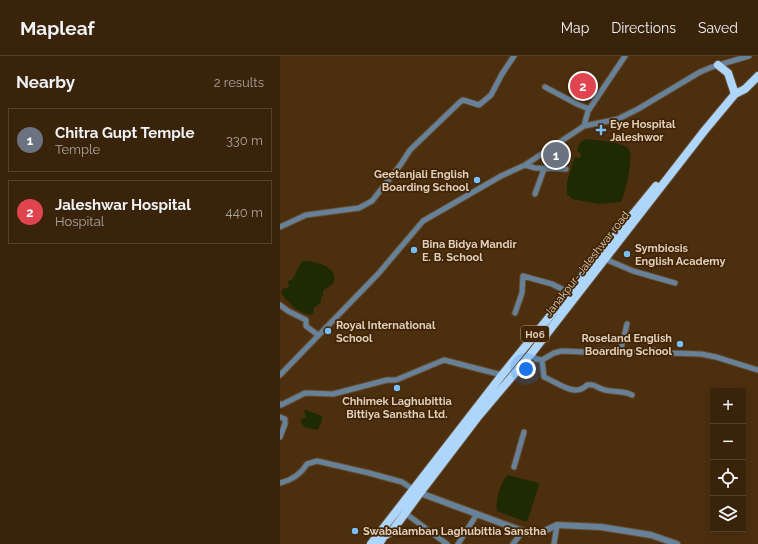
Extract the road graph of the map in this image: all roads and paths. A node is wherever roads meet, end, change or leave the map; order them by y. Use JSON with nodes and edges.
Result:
{"nodes":[{"id":1,"x":514,"y":56,"type":"edge"},
{"id":2,"x":625,"y":56,"type":"edge"},
{"id":3,"x":749,"y":56,"type":"edge"},
{"id":4,"x":718,"y":65,"type":"junction"},
{"id":5,"x":758,"y":76,"type":"edge"},
{"id":6,"x":545,"y":87,"type":"dead end"},
{"id":7,"x":735,"y":94,"type":"junction"},
{"id":8,"x":589,"y":109,"type":"junction"},
{"id":9,"x":584,"y":126,"type":"junction"},
{"id":10,"x":705,"y":130,"type":"junction"},
{"id":11,"x":526,"y":165,"type":"junction"},
{"id":12,"x":544,"y":169,"type":"junction"},
{"id":13,"x":566,"y":169,"type":"dead end"},
{"id":14,"x":535,"y":194,"type":"dead end"},
{"id":15,"x":280,"y":227,"type":"edge"},
{"id":16,"x":605,"y":260,"type":"junction"},
{"id":17,"x":675,"y":283,"type":"dead end"},
{"id":18,"x":568,"y":292,"type":"junction"},
{"id":19,"x":280,"y":305,"type":"edge"},
{"id":20,"x":515,"y":313,"type":"dead end"},
{"id":21,"x":627,"y":324,"type":"dead end"},
{"id":22,"x":318,"y":335,"type":"junction"},
{"id":23,"x":620,"y":352,"type":"junction"},
{"id":24,"x":531,"y":354,"type":"junction"},
{"id":25,"x":542,"y":360,"type":"junction"},
{"id":26,"x":758,"y":370,"type":"edge"},
{"id":27,"x":280,"y":375,"type":"edge"},
{"id":28,"x":502,"y":375,"type":"junction"},
{"id":29,"x":632,"y":395,"type":"dead end"},
{"id":30,"x":280,"y":404,"type":"edge"},
{"id":31,"x":280,"y":417,"type":"edge"},
{"id":32,"x":524,"y":432,"type":"dead end"},
{"id":33,"x":280,"y":437,"type":"edge"},
{"id":34,"x":514,"y":467,"type":"dead end"},
{"id":35,"x":280,"y":483,"type":"edge"},
{"id":36,"x":417,"y":491,"type":"junction"},
{"id":37,"x":405,"y":513,"type":"junction"},
{"id":38,"x":477,"y":514,"type":"junction"},
{"id":39,"x":557,"y":525,"type":"junction"},
{"id":40,"x":523,"y":531,"type":"junction"},
{"id":41,"x":371,"y":544,"type":"edge"},
{"id":42,"x":379,"y":544,"type":"edge"},
{"id":43,"x":447,"y":544,"type":"edge"},
{"id":44,"x":458,"y":544,"type":"edge"},
{"id":45,"x":512,"y":544,"type":"edge"},
{"id":46,"x":554,"y":544,"type":"edge"},
{"id":47,"x":677,"y":544,"type":"edge"}],
"edges":[{"from":1,"to":15,"type":"street"},
{"from":2,"to":8,"type":"street"},
{"from":3,"to":4,"type":"street"},
{"from":4,"to":7,"type":"highway"},
{"from":4,"to":9,"type":"street"},
{"from":5,"to":7,"type":"highway","name":"Janakpur- Jaleshwar road","number":"H06"},
{"from":6,"to":8,"type":"street"},
{"from":7,"to":10,"type":"highway","name":"Janakpur- Jaleshwar road","number":"H06"},
{"from":8,"to":9,"type":"street"},
{"from":9,"to":11,"type":"street"},
{"from":10,"to":16,"type":"highway","name":"Janakpur- Jaleshwar road","number":"H06"},
{"from":10,"to":18,"type":"highway","number":"H06"},
{"from":11,"to":12,"type":"street"},
{"from":11,"to":22,"type":"street"},
{"from":12,"to":13,"type":"street"},
{"from":12,"to":14,"type":"street"},
{"from":16,"to":17,"type":"street"},
{"from":16,"to":24,"type":"highway","name":"Janakpur- Jaleshwar road","number":"H06"},
{"from":18,"to":20,"type":"street"},
{"from":18,"to":28,"type":"highway","number":"H06"},
{"from":19,"to":22,"type":"street"},
{"from":21,"to":23,"type":"street"},
{"from":22,"to":27,"type":"street"},
{"from":23,"to":25,"type":"street"},
{"from":23,"to":26,"type":"street"},
{"from":24,"to":25,"type":"street"},
{"from":24,"to":36,"type":"highway","name":"Janakpur- Jaleshwar road","number":"H06"},
{"from":25,"to":29,"type":"street"},
{"from":28,"to":30,"type":"street"},
{"from":28,"to":36,"type":"highway","number":"H06"},
{"from":31,"to":33,"type":"street"},
{"from":32,"to":34,"type":"street"},
{"from":35,"to":36,"type":"street"},
{"from":36,"to":37,"type":"highway","name":"Janakpur- Jaleshwar road","number":"H06"},
{"from":36,"to":38,"type":"street"},
{"from":36,"to":41,"type":"highway","number":"H06"},
{"from":37,"to":42,"type":"highway","name":"Janakpur- Jaleshwar road","number":"H06"},
{"from":37,"to":43,"type":"street"},
{"from":38,"to":40,"type":"street"},
{"from":38,"to":44,"type":"street"},
{"from":39,"to":40,"type":"street"},
{"from":39,"to":46,"type":"street"},
{"from":39,"to":47,"type":"street"},
{"from":40,"to":45,"type":"street"}]}
